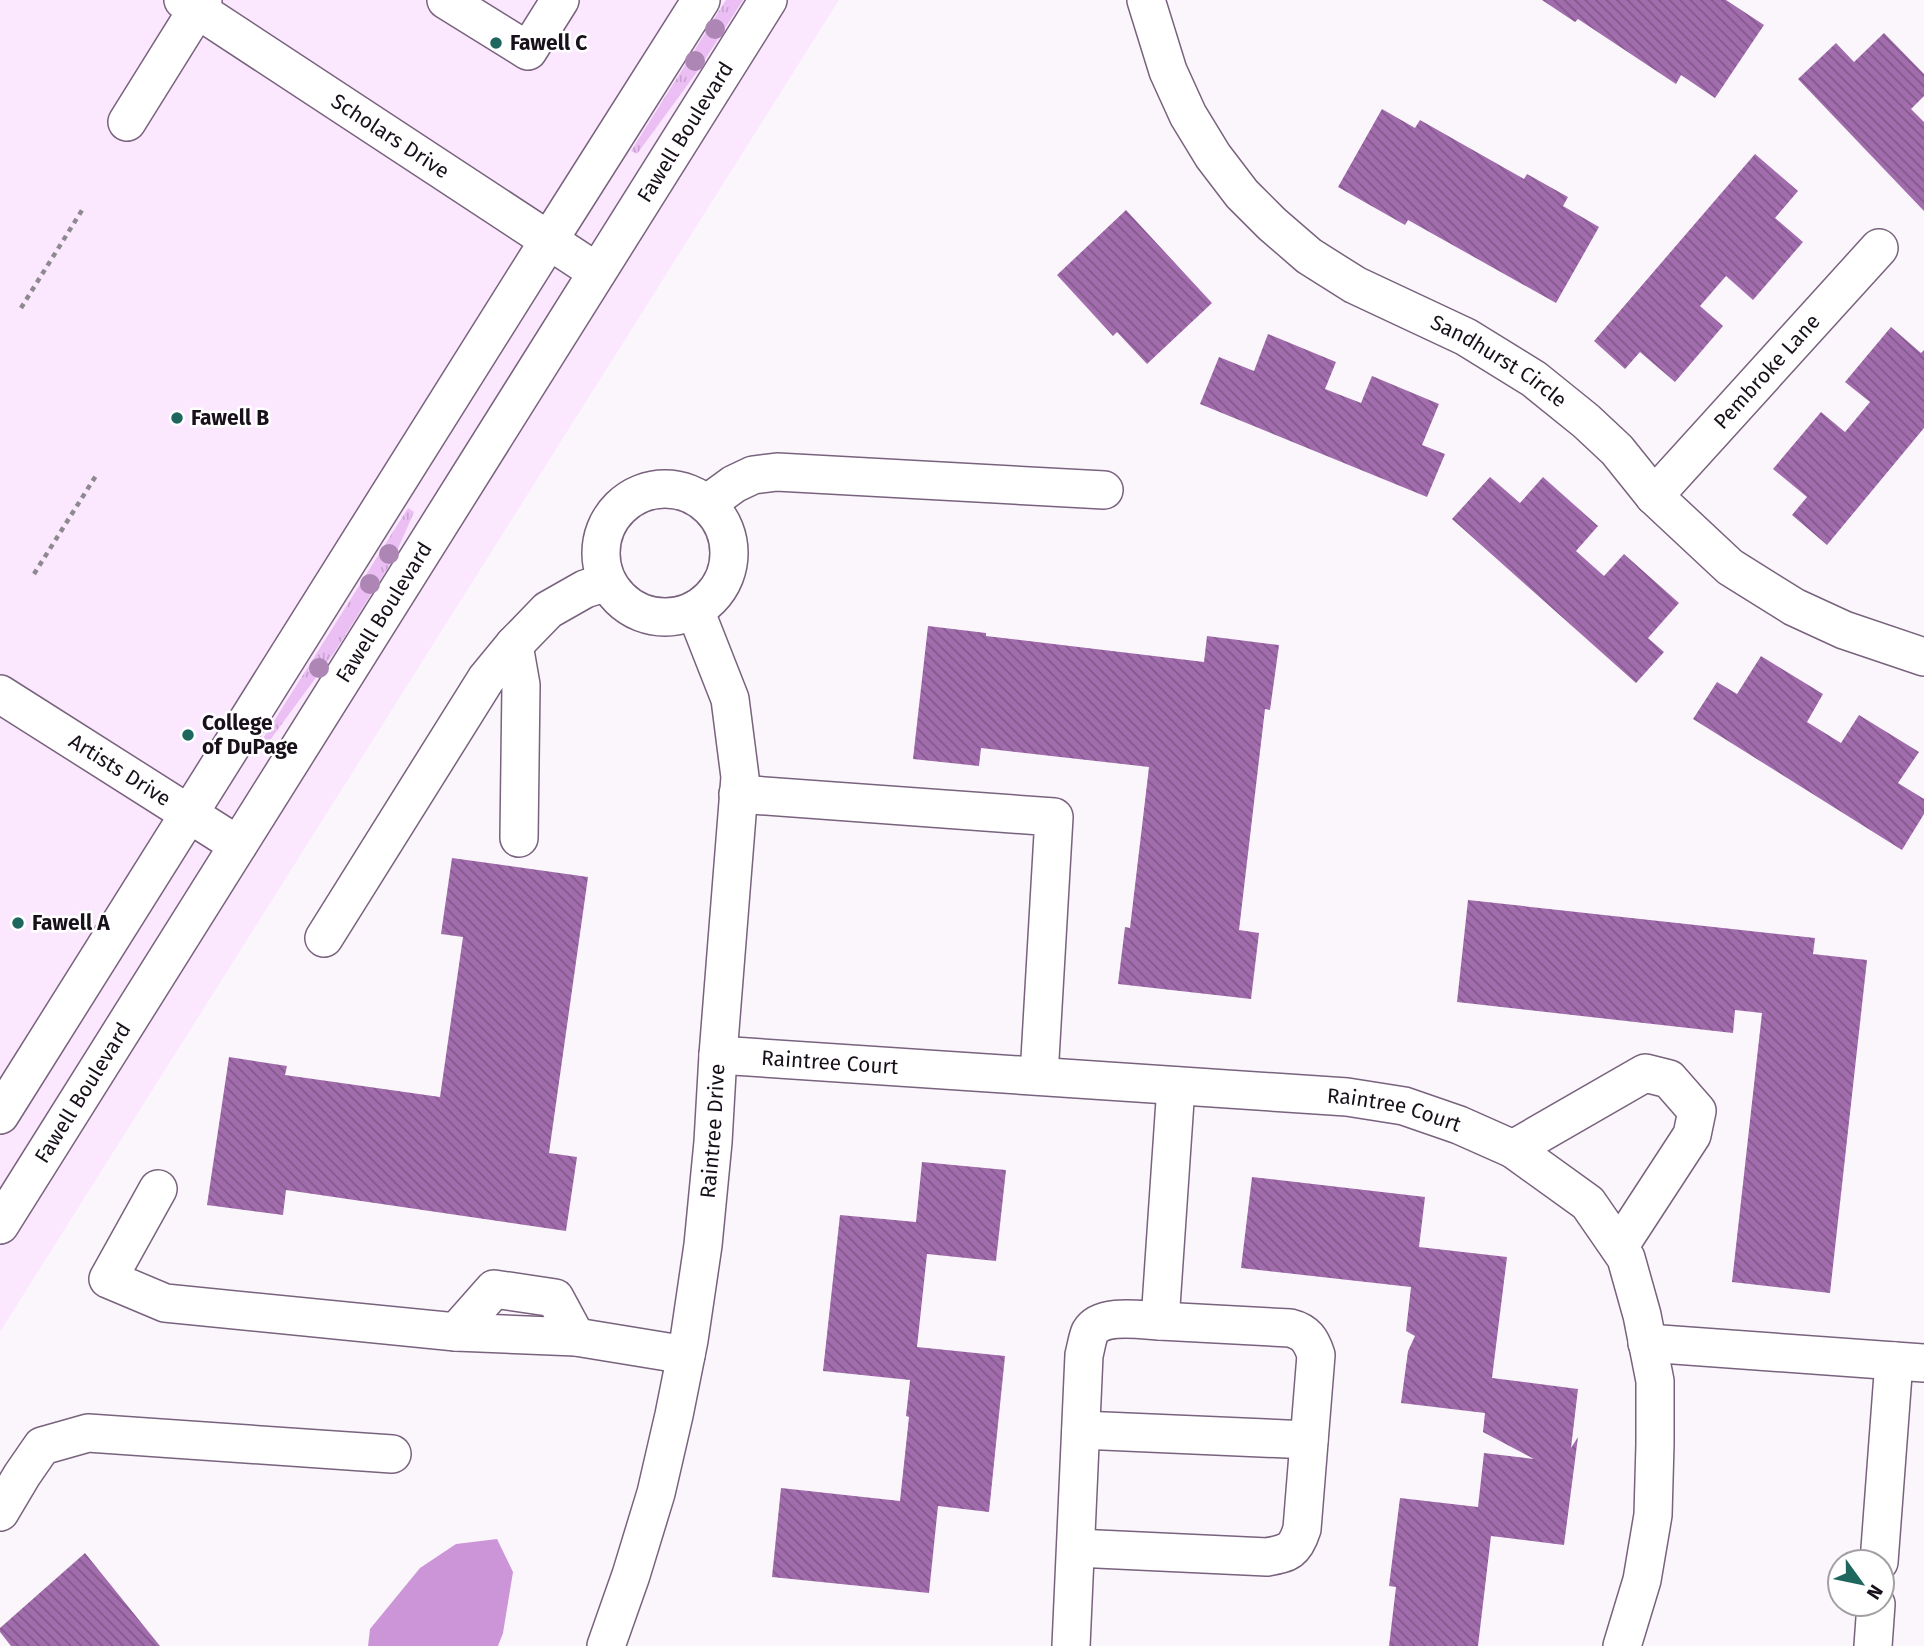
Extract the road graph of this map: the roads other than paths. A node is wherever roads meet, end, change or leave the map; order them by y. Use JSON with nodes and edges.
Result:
{"nodes":[{"id":1,"x":446,"y":0,"type":"edge"},
{"id":2,"x":560,"y":0,"type":"edge"},
{"id":3,"x":701,"y":0,"type":"edge"},
{"id":4,"x":768,"y":0,"type":"edge"},
{"id":5,"x":1146,"y":0,"type":"edge"},
{"id":6,"x":194,"y":3,"type":"edge"},
{"id":7,"x":127,"y":122,"type":"dead end"},
{"id":8,"x":549,"y":240,"type":"junction"},
{"id":9,"x":1879,"y":248,"type":"dead end"},
{"id":10,"x":597,"y":272,"type":"junction"},
{"id":11,"x":1104,"y":490,"type":"dead end"},
{"id":12,"x":1654,"y":496,"type":"junction"},
{"id":13,"x":708,"y":503,"type":"junction"},
{"id":14,"x":607,"y":582,"type":"junction"},
{"id":15,"x":695,"y":610,"type":"junction"},
{"id":16,"x":514,"y":645,"type":"junction"},
{"id":17,"x":1924,"y":657,"type":"edge"},
{"id":18,"x":0,"y":694,"type":"edge"},
{"id":19,"x":738,"y":794,"type":"junction"},
{"id":20,"x":188,"y":814,"type":"junction"},
{"id":21,"x":519,"y":838,"type":"dead end"},
{"id":22,"x":238,"y":845,"type":"junction"},
{"id":23,"x":324,"y":938,"type":"dead end"},
{"id":24,"x":718,"y":1055,"type":"junction"},
{"id":25,"x":1039,"y":1076,"type":"junction"},
{"id":26,"x":1175,"y":1086,"type":"junction"},
{"id":27,"x":0,"y":1115,"type":"edge"},
{"id":28,"x":1513,"y":1149,"type":"junction"},
{"id":29,"x":158,"y":1189,"type":"dead end"},
{"id":30,"x":0,"y":1225,"type":"edge"},
{"id":31,"x":1619,"y":1247,"type":"junction"},
{"id":32,"x":1160,"y":1321,"type":"junction"},
{"id":33,"x":1647,"y":1343,"type":"junction"},
{"id":34,"x":686,"y":1355,"type":"junction"},
{"id":35,"x":1909,"y":1362,"type":"edge"},
{"id":36,"x":1081,"y":1430,"type":"junction"},
{"id":37,"x":1309,"y":1440,"type":"junction"},
{"id":38,"x":392,"y":1454,"type":"dead end"},
{"id":39,"x":1,"y":1506,"type":"edge"},
{"id":40,"x":1076,"y":1548,"type":"junction"},
{"id":41,"x":1882,"y":1548,"type":"edge"},
{"id":42,"x":1876,"y":1618,"type":"edge"},
{"id":43,"x":606,"y":1646,"type":"edge"},
{"id":44,"x":1071,"y":1646,"type":"edge"},
{"id":45,"x":1622,"y":1646,"type":"edge"},
{"id":46,"x":1873,"y":1646,"type":"edge"}],
"edges":[{"from":1,"to":2,"type":"street"},
{"from":3,"to":8,"type":"street"},
{"from":4,"to":10,"type":"street","name":"Fawell Boulevard"},
{"from":5,"to":12,"type":"street","name":"Sandhurst Circle"},
{"from":6,"to":7,"type":"street"},
{"from":6,"to":8,"type":"street","name":"Scholars Drive"},
{"from":8,"to":10,"type":"street","name":"Scholars Drive"},
{"from":8,"to":20,"type":"street"},
{"from":9,"to":12,"type":"street","name":"Pembroke Lane"},
{"from":10,"to":22,"type":"street","name":"Fawell Boulevard"},
{"from":11,"to":13,"type":"street"},
{"from":12,"to":17,"type":"street","name":"Sandhurst Circle"},
{"from":13,"to":14,"type":"street"},
{"from":13,"to":15,"type":"street"},
{"from":14,"to":15,"type":"street"},
{"from":14,"to":16,"type":"street"},
{"from":15,"to":19,"type":"street","name":"Raintree Drive"},
{"from":16,"to":21,"type":"street"},
{"from":16,"to":23,"type":"street"},
{"from":18,"to":20,"type":"street","name":"Artists Drive"},
{"from":19,"to":24,"type":"street","name":"Raintree Drive"},
{"from":19,"to":25,"type":"street"},
{"from":20,"to":22,"type":"street","name":"Artists Drive"},
{"from":20,"to":27,"type":"street"},
{"from":22,"to":30,"type":"street","name":"Fawell Boulevard"},
{"from":24,"to":25,"type":"street","name":"Raintree Court"},
{"from":24,"to":34,"type":"street","name":"Raintree Drive"},
{"from":25,"to":26,"type":"street","name":"Raintree Court"},
{"from":26,"to":28,"type":"street","name":"Raintree Court"},
{"from":26,"to":32,"type":"street"},
{"from":28,"to":31,"type":"street","name":"Raintree Court"},
{"from":28,"to":31,"type":"street"},
{"from":29,"to":34,"type":"street"},
{"from":31,"to":33,"type":"street","name":"Raintree Court"},
{"from":32,"to":36,"type":"street"},
{"from":32,"to":37,"type":"street"},
{"from":33,"to":35,"type":"street"},
{"from":33,"to":45,"type":"street","name":"Raintree Court"},
{"from":34,"to":43,"type":"street","name":"Raintree Drive"},
{"from":35,"to":41,"type":"street"},
{"from":36,"to":37,"type":"street"},
{"from":36,"to":40,"type":"street"},
{"from":37,"to":40,"type":"street"},
{"from":38,"to":39,"type":"street"},
{"from":40,"to":44,"type":"street"},
{"from":42,"to":46,"type":"street"}]}
